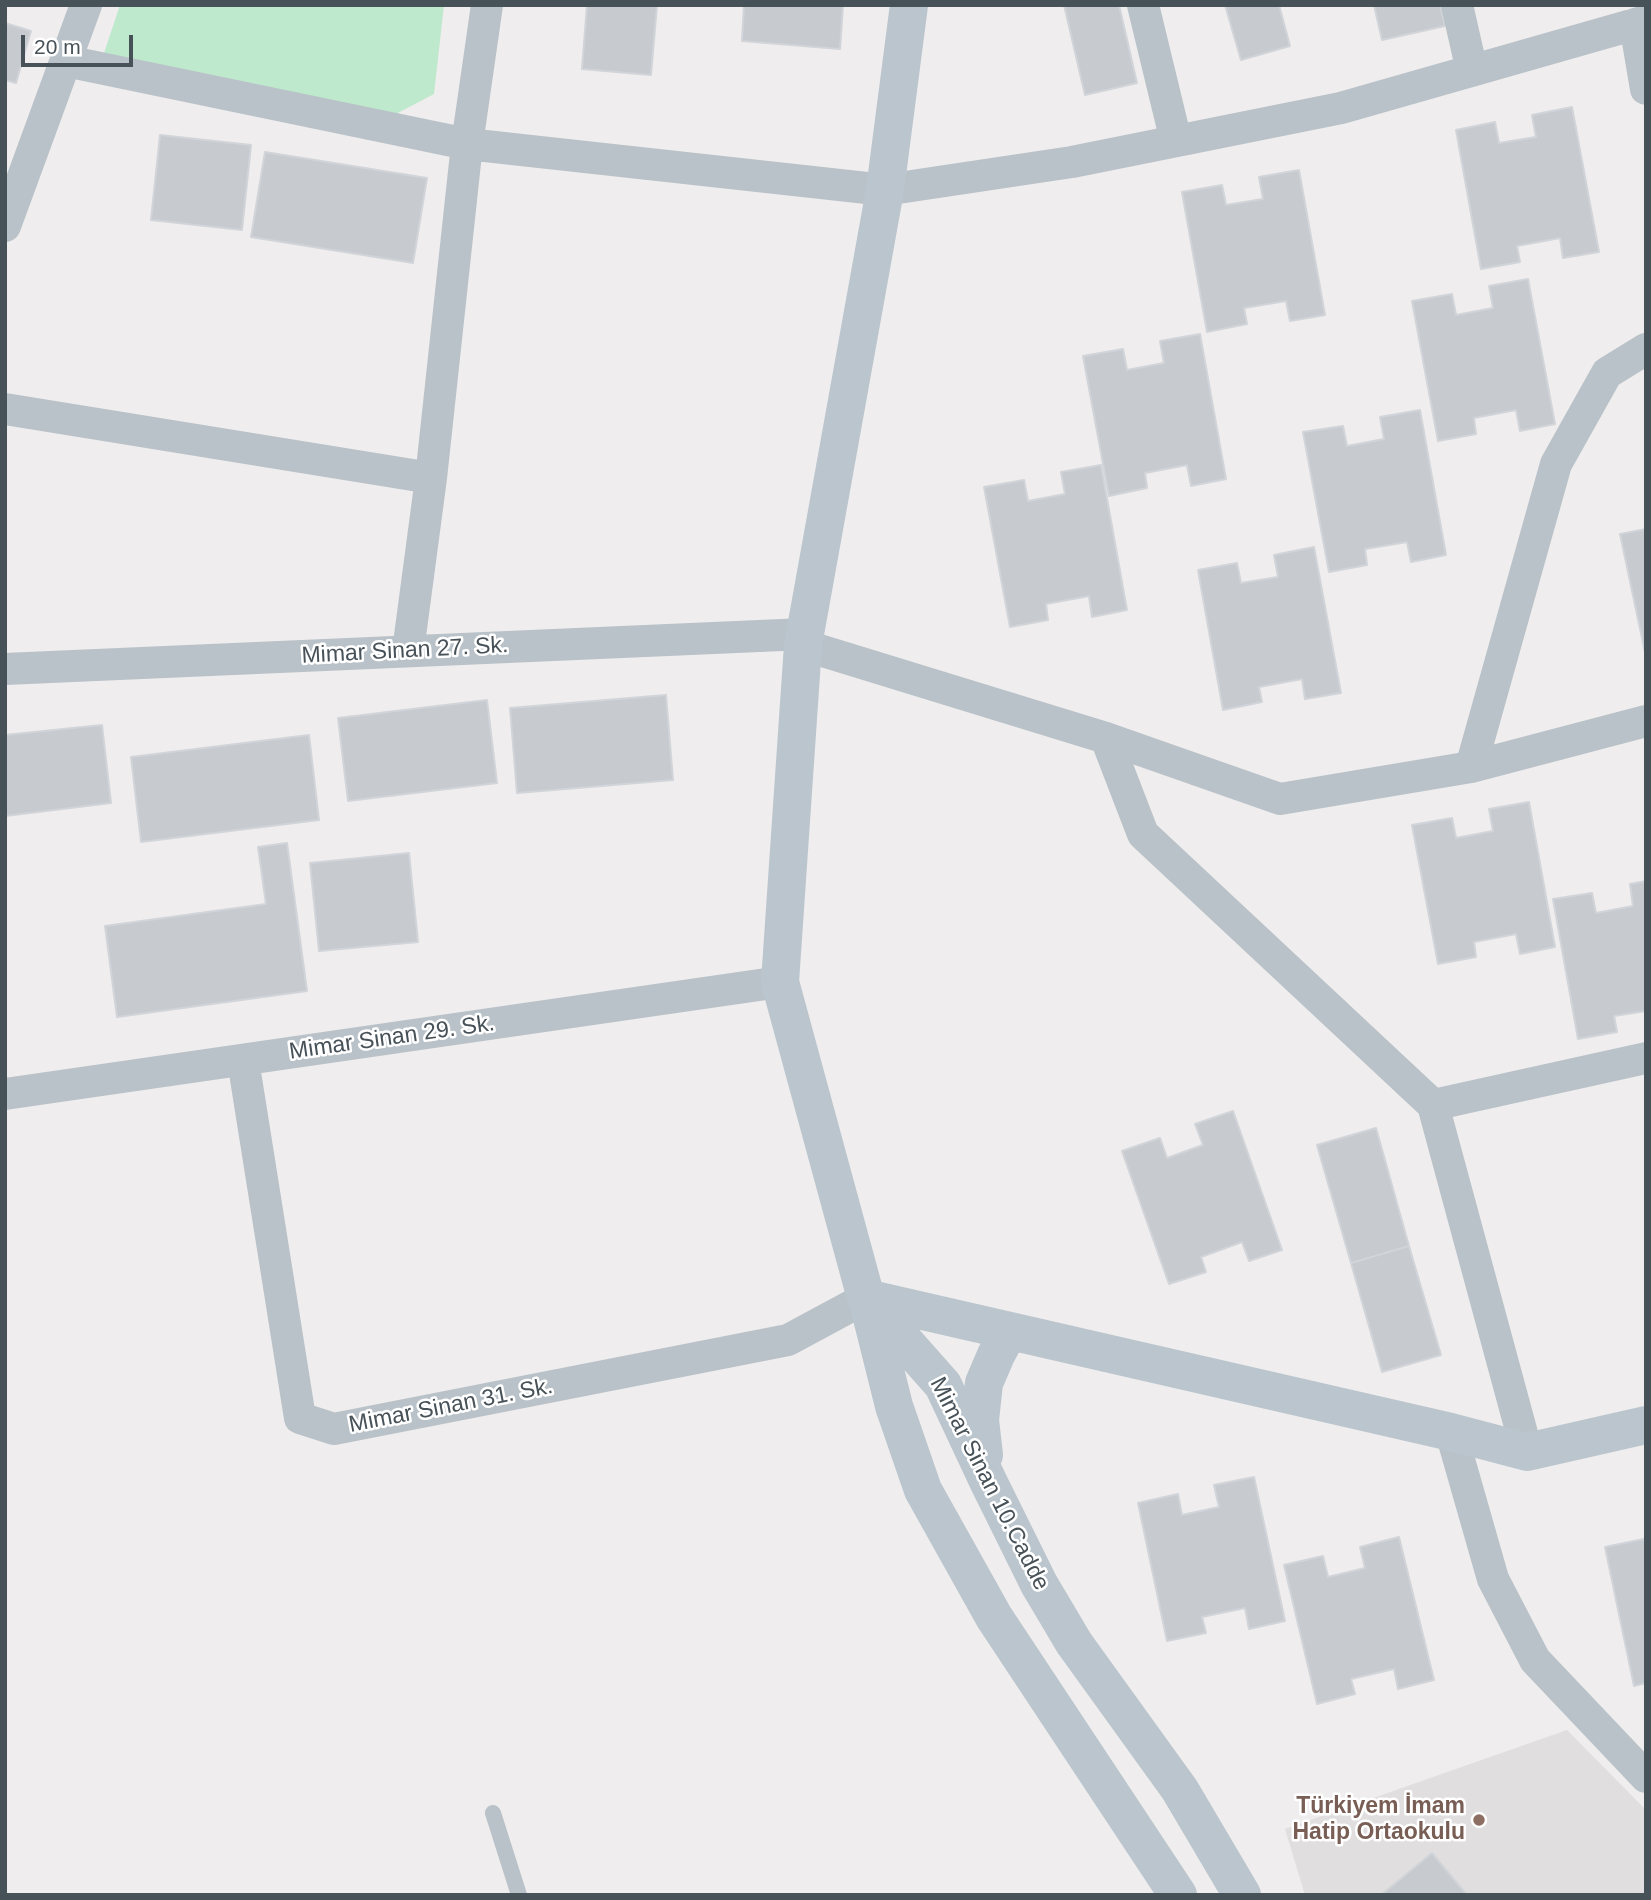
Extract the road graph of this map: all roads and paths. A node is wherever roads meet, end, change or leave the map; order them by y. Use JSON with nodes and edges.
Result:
{"nodes":[{"id":1,"x":86,"y":5,"type":"edge"},
{"id":2,"x":487,"y":5,"type":"edge"},
{"id":3,"x":909,"y":5,"type":"edge"},
{"id":4,"x":1143,"y":5,"type":"edge"},
{"id":5,"x":1457,"y":5,"type":"edge"},
{"id":6,"x":1640,"y":23,"type":"edge"},
{"id":7,"x":65,"y":61,"type":"junction"},
{"id":8,"x":1472,"y":71,"type":"junction"},
{"id":9,"x":1646,"y":89,"type":"edge"},
{"id":10,"x":1176,"y":141,"type":"junction"},
{"id":11,"x":467,"y":144,"type":"junction"},
{"id":12,"x":886,"y":190,"type":"junction"},
{"id":13,"x":5,"y":226,"type":"edge"},
{"id":14,"x":1646,"y":349,"type":"edge"},
{"id":15,"x":5,"y":409,"type":"edge"},
{"id":16,"x":431,"y":478,"type":"junction"},
{"id":17,"x":804,"y":640,"type":"junction"},
{"id":18,"x":408,"y":651,"type":"junction"},
{"id":19,"x":5,"y":669,"type":"edge"},
{"id":20,"x":1646,"y":721,"type":"edge"},
{"id":21,"x":1105,"y":738,"type":"junction"},
{"id":22,"x":1471,"y":767,"type":"junction"},
{"id":23,"x":780,"y":982,"type":"junction"},
{"id":24,"x":1646,"y":1058,"type":"edge"},
{"id":25,"x":243,"y":1059,"type":"junction"},
{"id":26,"x":5,"y":1094,"type":"edge"},
{"id":27,"x":1433,"y":1105,"type":"junction"},
{"id":28,"x":866,"y":1298,"type":"junction"},
{"id":29,"x":1009,"y":1331,"type":"junction"},
{"id":30,"x":1646,"y":1425,"type":"edge"},
{"id":31,"x":1451,"y":1432,"type":"junction"},
{"id":32,"x":1527,"y":1452,"type":"junction"},
{"id":33,"x":988,"y":1481,"type":"junction"},
{"id":34,"x":1646,"y":1777,"type":"edge"},
{"id":35,"x":493,"y":1813,"type":"dead end"},
{"id":36,"x":519,"y":1895,"type":"edge"},
{"id":37,"x":1178,"y":1895,"type":"edge"},
{"id":38,"x":1242,"y":1895,"type":"edge"}],
"edges":[{"from":1,"to":7,"type":"street"},
{"from":2,"to":11,"type":"street"},
{"from":3,"to":12,"type":"street"},
{"from":4,"to":10,"type":"street"},
{"from":5,"to":8,"type":"street"},
{"from":6,"to":8,"type":"street"},
{"from":6,"to":9,"type":"street"},
{"from":7,"to":11,"type":"street"},
{"from":7,"to":13,"type":"street"},
{"from":8,"to":10,"type":"street"},
{"from":10,"to":12,"type":"street"},
{"from":11,"to":12,"type":"street"},
{"from":11,"to":16,"type":"street"},
{"from":12,"to":17,"type":"street"},
{"from":14,"to":22,"type":"street"},
{"from":15,"to":16,"type":"street"},
{"from":16,"to":18,"type":"street"},
{"from":17,"to":18,"type":"street","name":"Mimar Sinan 27. Sk."},
{"from":17,"to":21,"type":"street","name":"Mimar Sinan 27. Sk."},
{"from":17,"to":23,"type":"street"},
{"from":18,"to":19,"type":"street","name":"Mimar Sinan 27. Sk."},
{"from":20,"to":22,"type":"street","name":"Mimar Sinan 27. Sk."},
{"from":21,"to":22,"type":"street","name":"Mimar Sinan 27. Sk."},
{"from":21,"to":27,"type":"street"},
{"from":23,"to":25,"type":"street","name":"Mimar Sinan 29. Sk."},
{"from":23,"to":28,"type":"street"},
{"from":24,"to":27,"type":"street"},
{"from":25,"to":26,"type":"street","name":"Mimar Sinan 29. Sk."},
{"from":25,"to":28,"type":"street","name":"Mimar Sinan 31. Sk."},
{"from":27,"to":32,"type":"street"},
{"from":28,"to":29,"type":"street"},
{"from":28,"to":33,"type":"street","name":"Mimar Sinan 10.Cadde"},
{"from":28,"to":37,"type":"street","name":"Mimar Sinan 10.Cadde"},
{"from":29,"to":31,"type":"street"},
{"from":29,"to":33,"type":"street"},
{"from":30,"to":32,"type":"street"},
{"from":31,"to":32,"type":"street"},
{"from":31,"to":34,"type":"street"},
{"from":33,"to":38,"type":"street","name":"Mimar Sinan 10.Cadde"},
{"from":35,"to":36,"type":"lane"}]}
